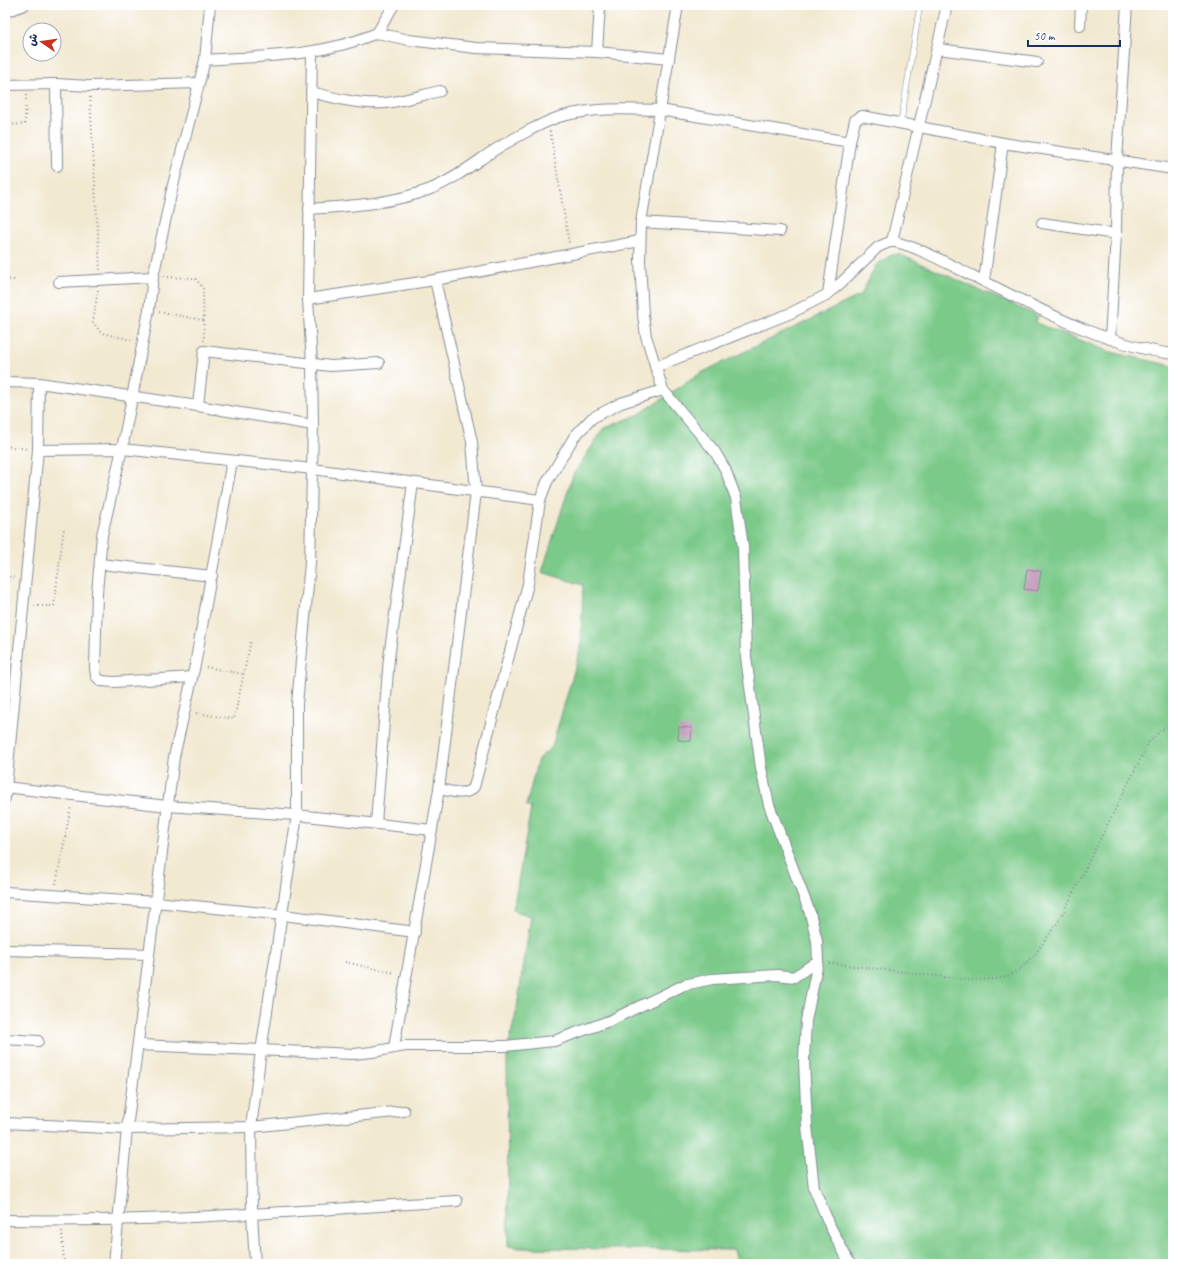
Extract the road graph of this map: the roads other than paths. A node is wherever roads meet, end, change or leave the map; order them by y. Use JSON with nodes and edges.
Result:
{"nodes":[{"id":1,"x":24,"y":5,"type":"edge"},
{"id":2,"x":210,"y":5,"type":"edge"},
{"id":3,"x":394,"y":5,"type":"edge"},
{"id":4,"x":600,"y":5,"type":"edge"},
{"id":5,"x":678,"y":5,"type":"edge"},
{"id":6,"x":920,"y":5,"type":"edge"},
{"id":7,"x":946,"y":5,"type":"edge"},
{"id":8,"x":1081,"y":5,"type":"edge"},
{"id":9,"x":1127,"y":5,"type":"edge"},
{"id":10,"x":5,"y":12,"type":"edge"},
{"id":11,"x":1080,"y":26,"type":"dead end"},
{"id":12,"x":377,"y":33,"type":"junction"},
{"id":13,"x":938,"y":49,"type":"junction"},
{"id":14,"x":597,"y":52,"type":"junction"},
{"id":15,"x":312,"y":53,"type":"junction"},
{"id":16,"x":670,"y":58,"type":"junction"},
{"id":17,"x":205,"y":60,"type":"junction"},
{"id":18,"x":1036,"y":62,"type":"dead end"},
{"id":19,"x":199,"y":83,"type":"junction"},
{"id":20,"x":56,"y":84,"type":"junction"},
{"id":21,"x":5,"y":85,"type":"edge"},
{"id":22,"x":440,"y":91,"type":"dead end"},
{"id":23,"x":311,"y":92,"type":"junction"},
{"id":24,"x":660,"y":110,"type":"junction"},
{"id":25,"x":901,"y":122,"type":"junction"},
{"id":26,"x":920,"y":126,"type":"junction"},
{"id":27,"x":850,"y":142,"type":"junction"},
{"id":28,"x":1003,"y":143,"type":"junction"},
{"id":29,"x":1117,"y":160,"type":"junction"},
{"id":30,"x":57,"y":166,"type":"dead end"},
{"id":31,"x":1173,"y":169,"type":"edge"},
{"id":32,"x":309,"y":209,"type":"junction"},
{"id":33,"x":641,"y":222,"type":"junction"},
{"id":34,"x":1042,"y":223,"type":"dead end"},
{"id":35,"x":780,"y":230,"type":"dead end"},
{"id":36,"x":1116,"y":234,"type":"junction"},
{"id":37,"x":640,"y":241,"type":"junction"},
{"id":38,"x":892,"y":241,"type":"junction"},
{"id":39,"x":153,"y":277,"type":"junction"},
{"id":40,"x":435,"y":280,"type":"junction"},
{"id":41,"x":984,"y":281,"type":"junction"},
{"id":42,"x":59,"y":282,"type":"dead end"},
{"id":43,"x":828,"y":294,"type":"junction"},
{"id":44,"x":308,"y":299,"type":"junction"},
{"id":45,"x":1110,"y":340,"type":"junction"},
{"id":46,"x":1173,"y":354,"type":"edge"},
{"id":47,"x":380,"y":363,"type":"dead end"},
{"id":48,"x":312,"y":364,"type":"junction"},
{"id":49,"x":655,"y":367,"type":"junction"},
{"id":50,"x":5,"y":382,"type":"edge"},
{"id":51,"x":40,"y":384,"type":"junction"},
{"id":52,"x":663,"y":390,"type":"junction"},
{"id":53,"x":131,"y":397,"type":"junction"},
{"id":54,"x":198,"y":406,"type":"junction"},
{"id":55,"x":312,"y":425,"type":"junction"},
{"id":56,"x":122,"y":449,"type":"junction"},
{"id":57,"x":38,"y":450,"type":"junction"},
{"id":58,"x":232,"y":460,"type":"junction"},
{"id":59,"x":312,"y":469,"type":"junction"},
{"id":60,"x":412,"y":483,"type":"junction"},
{"id":61,"x":476,"y":492,"type":"junction"},
{"id":62,"x":540,"y":500,"type":"junction"},
{"id":63,"x":100,"y":564,"type":"junction"},
{"id":64,"x":212,"y":576,"type":"junction"},
{"id":65,"x":192,"y":677,"type":"junction"},
{"id":66,"x":6,"y":787,"type":"edge"},
{"id":67,"x":439,"y":789,"type":"junction"},
{"id":68,"x":5,"y":798,"type":"edge"},
{"id":69,"x":167,"y":806,"type":"junction"},
{"id":70,"x":297,"y":815,"type":"junction"},
{"id":71,"x":376,"y":823,"type":"junction"},
{"id":72,"x":432,"y":830,"type":"junction"},
{"id":73,"x":5,"y":892,"type":"edge"},
{"id":74,"x":156,"y":902,"type":"junction"},
{"id":75,"x":283,"y":915,"type":"junction"},
{"id":76,"x":414,"y":932,"type":"junction"},
{"id":77,"x":5,"y":950,"type":"edge"},
{"id":78,"x":149,"y":954,"type":"junction"},
{"id":79,"x":818,"y":961,"type":"junction"},
{"id":80,"x":5,"y":1039,"type":"edge"},
{"id":81,"x":38,"y":1041,"type":"dead end"},
{"id":82,"x":138,"y":1045,"type":"junction"},
{"id":83,"x":394,"y":1048,"type":"junction"},
{"id":84,"x":261,"y":1051,"type":"junction"},
{"id":85,"x":404,"y":1111,"type":"dead end"},
{"id":86,"x":5,"y":1124,"type":"edge"},
{"id":87,"x":251,"y":1127,"type":"junction"},
{"id":88,"x":127,"y":1129,"type":"junction"},
{"id":89,"x":457,"y":1201,"type":"dead end"},
{"id":90,"x":252,"y":1214,"type":"junction"},
{"id":91,"x":117,"y":1219,"type":"junction"},
{"id":92,"x":5,"y":1220,"type":"edge"},
{"id":93,"x":114,"y":1264,"type":"edge"},
{"id":94,"x":254,"y":1264,"type":"edge"},
{"id":95,"x":850,"y":1264,"type":"edge"}],
"edges":[{"from":1,"to":10,"type":"street"},
{"from":2,"to":17,"type":"street"},
{"from":3,"to":12,"type":"street"},
{"from":4,"to":14,"type":"street"},
{"from":5,"to":16,"type":"street"},
{"from":6,"to":25,"type":"lane"},
{"from":7,"to":13,"type":"street"},
{"from":8,"to":11,"type":"street"},
{"from":9,"to":29,"type":"street"},
{"from":12,"to":14,"type":"street"},
{"from":12,"to":15,"type":"street"},
{"from":13,"to":18,"type":"street"},
{"from":13,"to":26,"type":"street"},
{"from":14,"to":16,"type":"street"},
{"from":15,"to":17,"type":"street"},
{"from":15,"to":23,"type":"street"},
{"from":16,"to":24,"type":"street"},
{"from":17,"to":19,"type":"street"},
{"from":19,"to":20,"type":"street"},
{"from":19,"to":39,"type":"street"},
{"from":20,"to":21,"type":"street"},
{"from":20,"to":30,"type":"street"},
{"from":22,"to":23,"type":"street"},
{"from":23,"to":32,"type":"street"},
{"from":24,"to":27,"type":"street"},
{"from":24,"to":32,"type":"street"},
{"from":24,"to":33,"type":"street"},
{"from":25,"to":26,"type":"street"},
{"from":25,"to":27,"type":"street"},
{"from":26,"to":28,"type":"street"},
{"from":26,"to":38,"type":"street"},
{"from":27,"to":43,"type":"street"},
{"from":28,"to":29,"type":"street"},
{"from":28,"to":41,"type":"street"},
{"from":29,"to":31,"type":"street"},
{"from":29,"to":36,"type":"street"},
{"from":32,"to":44,"type":"street"},
{"from":33,"to":35,"type":"street"},
{"from":33,"to":37,"type":"street"},
{"from":34,"to":36,"type":"street"},
{"from":36,"to":45,"type":"street"},
{"from":37,"to":40,"type":"street"},
{"from":37,"to":49,"type":"street"},
{"from":38,"to":41,"type":"street"},
{"from":38,"to":43,"type":"street"},
{"from":39,"to":42,"type":"street"},
{"from":39,"to":53,"type":"street"},
{"from":40,"to":44,"type":"street"},
{"from":40,"to":61,"type":"street"},
{"from":41,"to":45,"type":"street"},
{"from":43,"to":49,"type":"street"},
{"from":44,"to":48,"type":"street"},
{"from":45,"to":46,"type":"street"},
{"from":47,"to":48,"type":"street"},
{"from":48,"to":54,"type":"street"},
{"from":48,"to":55,"type":"street"},
{"from":49,"to":52,"type":"street"},
{"from":50,"to":51,"type":"street"},
{"from":51,"to":53,"type":"street"},
{"from":51,"to":57,"type":"street"},
{"from":52,"to":62,"type":"street"},
{"from":52,"to":79,"type":"street"},
{"from":53,"to":54,"type":"street"},
{"from":53,"to":56,"type":"street"},
{"from":54,"to":55,"type":"street"},
{"from":55,"to":59,"type":"street"},
{"from":56,"to":57,"type":"street"},
{"from":56,"to":58,"type":"street"},
{"from":56,"to":63,"type":"street"},
{"from":57,"to":66,"type":"street"},
{"from":58,"to":59,"type":"street"},
{"from":58,"to":64,"type":"street"},
{"from":59,"to":60,"type":"street"},
{"from":59,"to":70,"type":"street"},
{"from":60,"to":61,"type":"street"},
{"from":60,"to":71,"type":"street"},
{"from":61,"to":62,"type":"street"},
{"from":61,"to":67,"type":"street"},
{"from":62,"to":67,"type":"street"},
{"from":63,"to":64,"type":"street"},
{"from":63,"to":65,"type":"street"},
{"from":64,"to":65,"type":"street"},
{"from":65,"to":69,"type":"street"},
{"from":66,"to":68,"type":"street"},
{"from":66,"to":69,"type":"street"},
{"from":67,"to":72,"type":"street"},
{"from":69,"to":70,"type":"street"},
{"from":69,"to":74,"type":"street"},
{"from":70,"to":71,"type":"street"},
{"from":70,"to":75,"type":"street"},
{"from":71,"to":72,"type":"street"},
{"from":72,"to":76,"type":"street"},
{"from":73,"to":74,"type":"street"},
{"from":74,"to":75,"type":"street"},
{"from":74,"to":78,"type":"street"},
{"from":75,"to":76,"type":"street"},
{"from":75,"to":84,"type":"street"},
{"from":76,"to":83,"type":"street"},
{"from":77,"to":78,"type":"street"},
{"from":78,"to":82,"type":"street"},
{"from":79,"to":83,"type":"street"},
{"from":79,"to":95,"type":"street"},
{"from":80,"to":81,"type":"street"},
{"from":82,"to":84,"type":"street"},
{"from":82,"to":88,"type":"street"},
{"from":83,"to":84,"type":"street"},
{"from":84,"to":87,"type":"street"},
{"from":85,"to":87,"type":"street"},
{"from":86,"to":88,"type":"street"},
{"from":87,"to":88,"type":"street"},
{"from":87,"to":90,"type":"street"},
{"from":88,"to":91,"type":"street"},
{"from":89,"to":90,"type":"street"},
{"from":90,"to":91,"type":"street"},
{"from":90,"to":94,"type":"street"},
{"from":91,"to":92,"type":"street"},
{"from":91,"to":93,"type":"street"}]}
